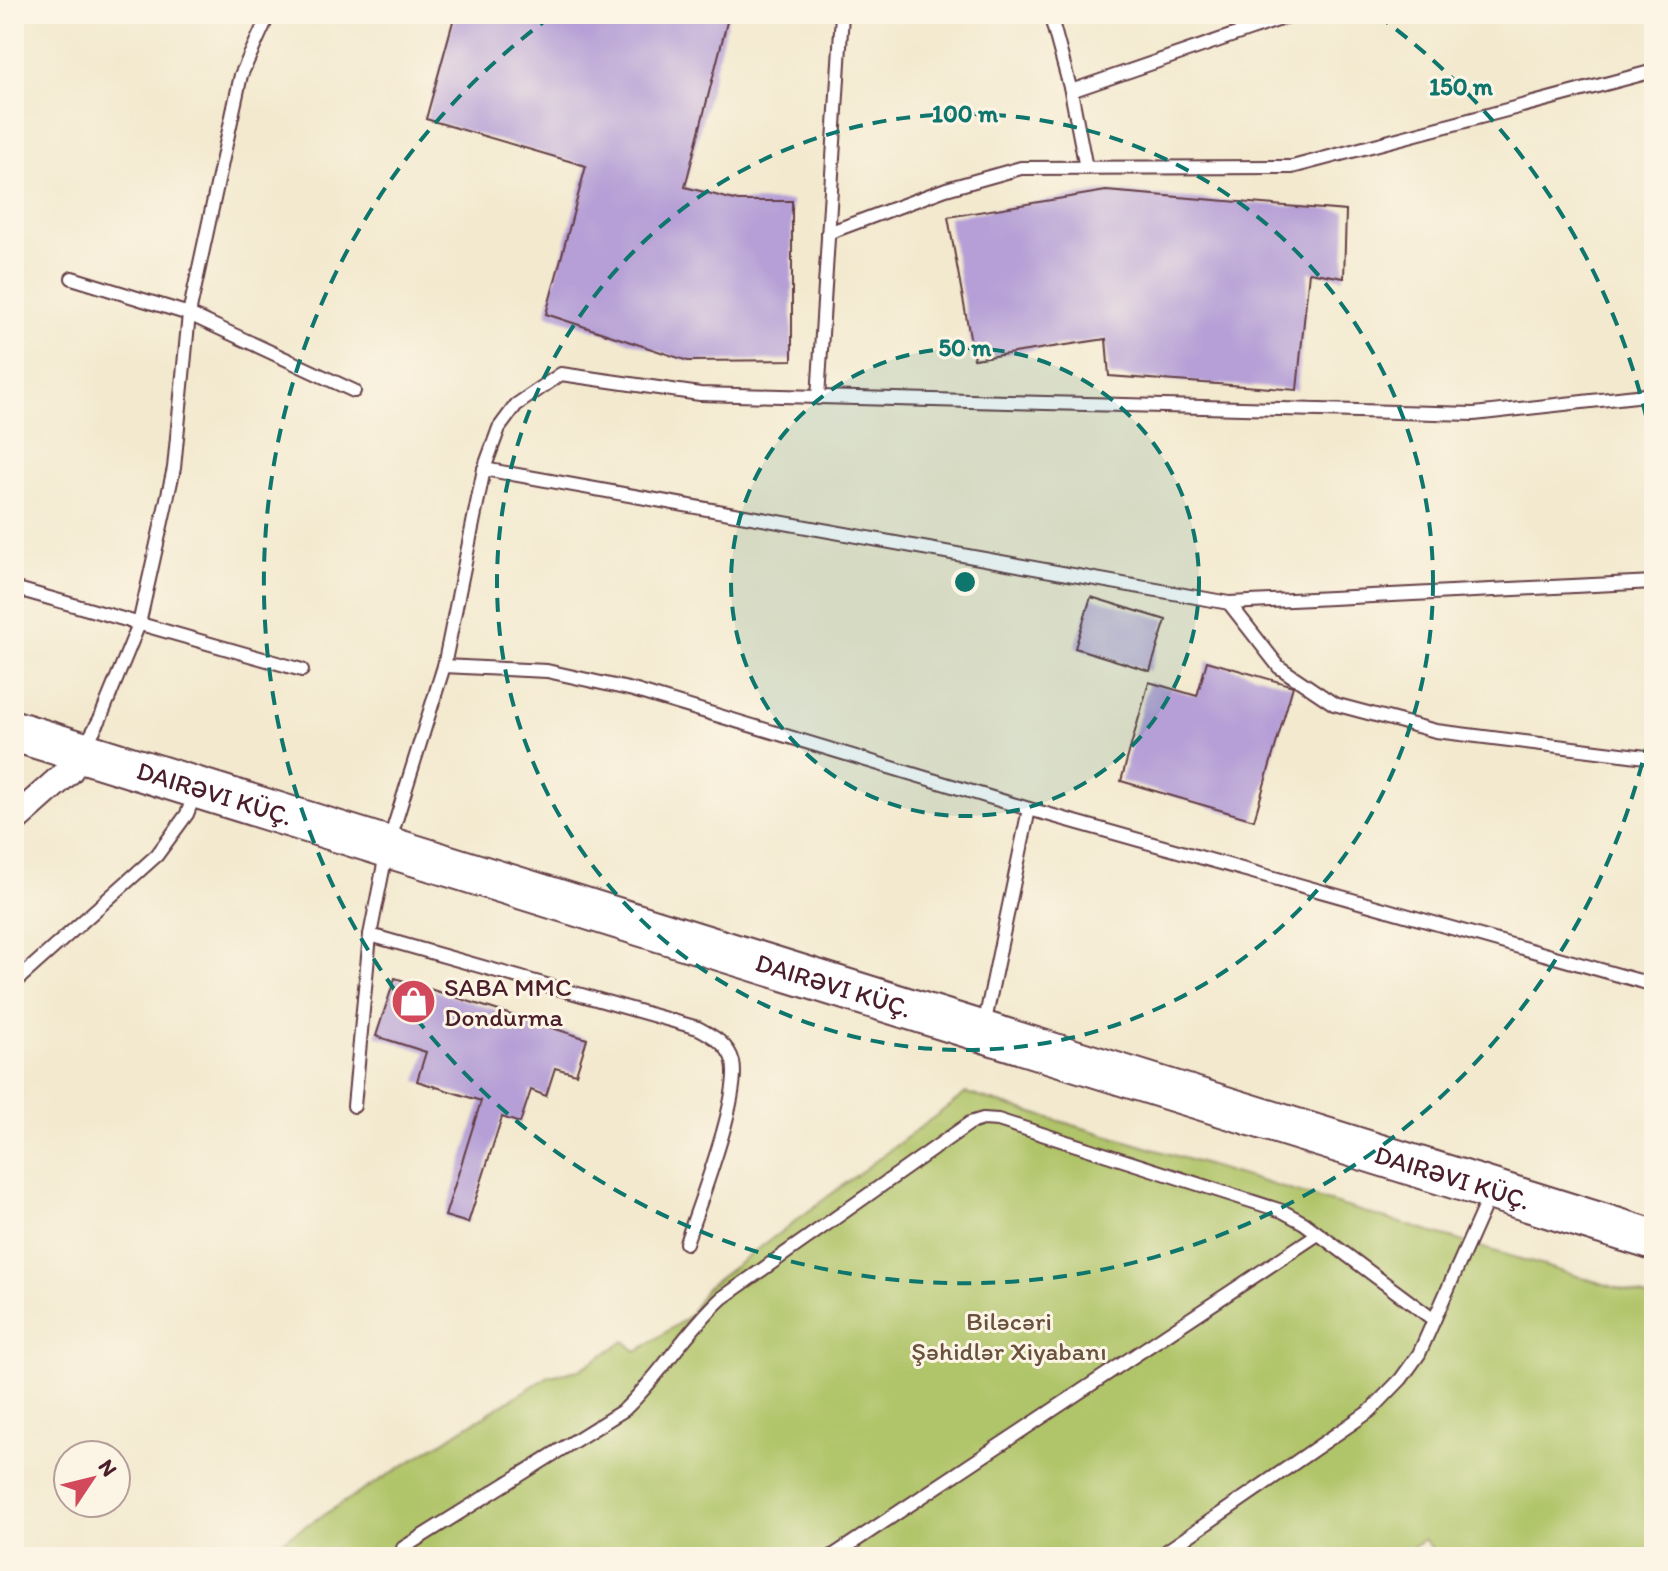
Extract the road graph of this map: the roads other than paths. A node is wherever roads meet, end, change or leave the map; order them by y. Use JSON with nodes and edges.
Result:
{"nodes":[{"id":1,"x":269,"y":14,"type":"edge"},
{"id":2,"x":842,"y":14,"type":"edge"},
{"id":3,"x":1050,"y":14,"type":"edge"},
{"id":4,"x":1295,"y":14,"type":"edge"},
{"id":5,"x":1654,"y":71,"type":"edge"},
{"id":6,"x":1071,"y":91,"type":"junction"},
{"id":7,"x":1086,"y":168,"type":"junction"},
{"id":8,"x":828,"y":233,"type":"junction"},
{"id":9,"x":72,"y":278,"type":"dead end"},
{"id":10,"x":189,"y":314,"type":"junction"},
{"id":11,"x":354,"y":391,"type":"dead end"},
{"id":12,"x":1654,"y":394,"type":"edge"},
{"id":13,"x":818,"y":398,"type":"junction"},
{"id":14,"x":484,"y":469,"type":"junction"},
{"id":15,"x":1654,"y":582,"type":"edge"},
{"id":16,"x":14,"y":588,"type":"edge"},
{"id":17,"x":1229,"y":603,"type":"junction"},
{"id":18,"x":139,"y":624,"type":"junction"},
{"id":19,"x":444,"y":666,"type":"junction"},
{"id":20,"x":302,"y":670,"type":"dead end"},
{"id":21,"x":14,"y":731,"type":"edge"},
{"id":22,"x":82,"y":753,"type":"junction"},
{"id":23,"x":1654,"y":758,"type":"edge"},
{"id":24,"x":197,"y":788,"type":"junction"},
{"id":25,"x":1029,"y":809,"type":"junction"},
{"id":26,"x":14,"y":820,"type":"edge"},
{"id":27,"x":387,"y":849,"type":"junction"},
{"id":28,"x":370,"y":935,"type":"junction"},
{"id":29,"x":14,"y":983,"type":"edge"},
{"id":30,"x":1654,"y":985,"type":"edge"},
{"id":31,"x":982,"y":1033,"type":"junction"},
{"id":32,"x":354,"y":1106,"type":"dead end"},
{"id":33,"x":1491,"y":1191,"type":"junction"},
{"id":34,"x":1318,"y":1234,"type":"junction"},
{"id":35,"x":1654,"y":1240,"type":"edge"},
{"id":36,"x":686,"y":1243,"type":"dead end"},
{"id":37,"x":1434,"y":1320,"type":"junction"},
{"id":38,"x":403,"y":1548,"type":"dead end"},
{"id":39,"x":831,"y":1557,"type":"edge"},
{"id":40,"x":1158,"y":1557,"type":"edge"}],
"edges":[{"from":1,"to":10,"type":"lane"},
{"from":2,"to":8,"type":"lane"},
{"from":3,"to":6,"type":"lane"},
{"from":4,"to":6,"type":"lane"},
{"from":5,"to":7,"type":"lane"},
{"from":6,"to":7,"type":"lane"},
{"from":7,"to":8,"type":"lane"},
{"from":8,"to":13,"type":"lane"},
{"from":9,"to":10,"type":"lane"},
{"from":10,"to":11,"type":"lane"},
{"from":10,"to":18,"type":"lane"},
{"from":12,"to":13,"type":"lane"},
{"from":13,"to":14,"type":"lane"},
{"from":14,"to":17,"type":"lane"},
{"from":14,"to":19,"type":"lane"},
{"from":15,"to":17,"type":"lane"},
{"from":16,"to":18,"type":"lane"},
{"from":17,"to":23,"type":"lane"},
{"from":18,"to":20,"type":"lane"},
{"from":18,"to":22,"type":"lane"},
{"from":19,"to":25,"type":"lane"},
{"from":19,"to":27,"type":"lane"},
{"from":21,"to":22,"type":"main road","name":"DAIRƏVI KÜÇ."},
{"from":22,"to":24,"type":"main road","name":"DAIRƏVI KÜÇ."},
{"from":22,"to":26,"type":"street"},
{"from":24,"to":27,"type":"main road","name":"DAIRƏVI KÜÇ."},
{"from":24,"to":29,"type":"lane"},
{"from":25,"to":30,"type":"lane"},
{"from":25,"to":31,"type":"lane"},
{"from":27,"to":28,"type":"lane"},
{"from":27,"to":31,"type":"main road","name":"DAIRƏVI KÜÇ."},
{"from":28,"to":32,"type":"lane"},
{"from":28,"to":36,"type":"lane"},
{"from":31,"to":33,"type":"main road","name":"DAIRƏVI KÜÇ."},
{"from":33,"to":35,"type":"main road","name":"DAIRƏVI KÜÇ."},
{"from":33,"to":37,"type":"lane"},
{"from":34,"to":37,"type":"lane"},
{"from":34,"to":38,"type":"lane"},
{"from":34,"to":39,"type":"lane"},
{"from":37,"to":40,"type":"lane"}]}
